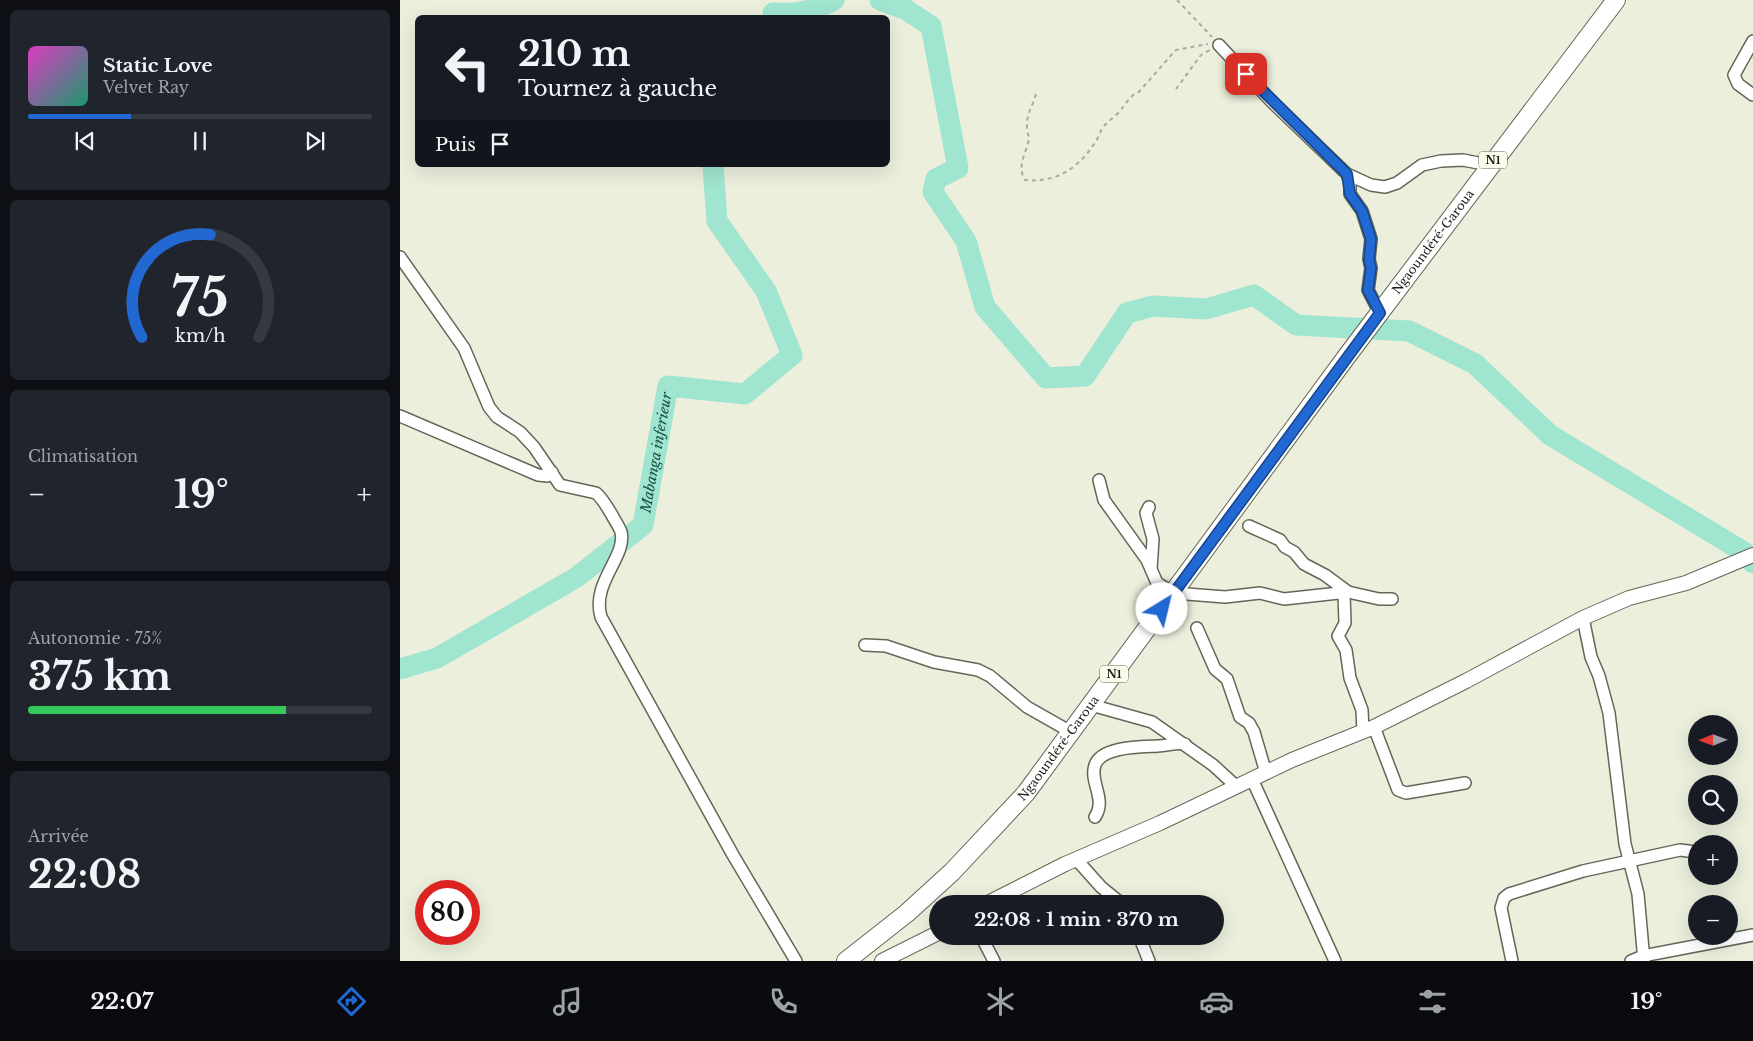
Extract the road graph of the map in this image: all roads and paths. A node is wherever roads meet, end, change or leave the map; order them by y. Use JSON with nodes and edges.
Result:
{"nodes":[{"id":1,"x":1177,"y":0,"type":"edge"},
{"id":2,"x":1616,"y":0,"type":"edge"},
{"id":3,"x":1753,"y":41,"type":"edge"},
{"id":4,"x":1218,"y":43,"type":"junction"},
{"id":5,"x":1176,"y":89,"type":"dead end"},
{"id":6,"x":1036,"y":94,"type":"dead end"},
{"id":7,"x":1753,"y":96,"type":"edge"},
{"id":8,"x":1489,"y":166,"type":"junction"},
{"id":9,"x":1347,"y":174,"type":"junction"},
{"id":10,"x":400,"y":256,"type":"edge"},
{"id":11,"x":1376,"y":318,"type":"junction"},
{"id":12,"x":400,"y":416,"type":"edge"},
{"id":13,"x":552,"y":472,"type":"junction"},
{"id":14,"x":1099,"y":480,"type":"dead end"},
{"id":15,"x":1149,"y":507,"type":"dead end"},
{"id":16,"x":1249,"y":526,"type":"dead end"},
{"id":17,"x":1748,"y":557,"type":"edge"},
{"id":18,"x":1152,"y":569,"type":"junction"},
{"id":19,"x":1174,"y":593,"type":"junction"},
{"id":20,"x":1346,"y":593,"type":"junction"},
{"id":21,"x":1392,"y":599,"type":"dead end"},
{"id":22,"x":1583,"y":618,"type":"junction"},
{"id":23,"x":1197,"y":628,"type":"dead end"},
{"id":24,"x":865,"y":645,"type":"dead end"},
{"id":25,"x":1092,"y":705,"type":"junction"},
{"id":26,"x":1368,"y":729,"type":"junction"},
{"id":27,"x":1071,"y":732,"type":"junction"},
{"id":28,"x":1185,"y":744,"type":"junction"},
{"id":29,"x":1266,"y":773,"type":"junction"},
{"id":30,"x":1252,"y":779,"type":"junction"},
{"id":31,"x":1465,"y":783,"type":"dead end"},
{"id":32,"x":1237,"y":787,"type":"junction"},
{"id":33,"x":1095,"y":817,"type":"dead end"},
{"id":34,"x":1688,"y":851,"type":"edge"},
{"id":35,"x":1076,"y":859,"type":"junction"},
{"id":36,"x":1630,"y":860,"type":"junction"},
{"id":37,"x":1004,"y":895,"type":"edge"},
{"id":38,"x":1111,"y":895,"type":"edge"},
{"id":39,"x":1753,"y":935,"type":"edge"},
{"id":40,"x":929,"y":938,"type":"edge"},
{"id":41,"x":986,"y":945,"type":"edge"},
{"id":42,"x":1143,"y":945,"type":"edge"},
{"id":43,"x":1644,"y":958,"type":"edge"},
{"id":44,"x":796,"y":961,"type":"edge"},
{"id":45,"x":846,"y":961,"type":"edge"},
{"id":46,"x":882,"y":961,"type":"edge"},
{"id":47,"x":994,"y":961,"type":"edge"},
{"id":48,"x":1149,"y":961,"type":"edge"},
{"id":49,"x":1335,"y":961,"type":"edge"},
{"id":50,"x":1512,"y":961,"type":"edge"},
{"id":51,"x":1631,"y":961,"type":"edge"}],
"edges":[{"from":1,"to":4,"type":"path"},
{"from":2,"to":8,"type":"highway","name":"Ngaoundéré-Garoua","number":"N1"},
{"from":3,"to":7,"type":"street"},
{"from":4,"to":5,"type":"path"},
{"from":4,"to":6,"type":"path"},
{"from":4,"to":9,"type":"street"},
{"from":8,"to":9,"type":"street"},
{"from":8,"to":11,"type":"highway","name":"Ngaoundéré-Garoua","number":"N1"},
{"from":9,"to":11,"type":"street"},
{"from":10,"to":13,"type":"street"},
{"from":11,"to":19,"type":"highway","name":"Ngaoundéré-Garoua","number":"N1"},
{"from":12,"to":13,"type":"street"},
{"from":13,"to":44,"type":"street"},
{"from":14,"to":18,"type":"street"},
{"from":15,"to":18,"type":"street"},
{"from":16,"to":20,"type":"street"},
{"from":17,"to":22,"type":"street"},
{"from":18,"to":19,"type":"street"},
{"from":19,"to":20,"type":"street"},
{"from":19,"to":25,"type":"highway","name":"Ngaoundéré-Garoua","number":"N1"},
{"from":20,"to":21,"type":"street"},
{"from":20,"to":26,"type":"street"},
{"from":22,"to":26,"type":"street"},
{"from":22,"to":36,"type":"street"},
{"from":23,"to":29,"type":"street"},
{"from":24,"to":27,"type":"street"},
{"from":25,"to":27,"type":"highway","name":"Ngaoundéré-Garoua","number":"N1"},
{"from":25,"to":28,"type":"street"},
{"from":26,"to":29,"type":"street"},
{"from":26,"to":31,"type":"street"},
{"from":27,"to":45,"type":"highway","name":"Ngaoundéré-Garoua","number":"N1"},
{"from":28,"to":32,"type":"street"},
{"from":28,"to":33,"type":"street"},
{"from":29,"to":30,"type":"street"},
{"from":30,"to":32,"type":"street"},
{"from":30,"to":49,"type":"street"},
{"from":32,"to":35,"type":"street"},
{"from":34,"to":36,"type":"street"},
{"from":35,"to":37,"type":"street"},
{"from":35,"to":38,"type":"street"},
{"from":36,"to":43,"type":"street"},
{"from":36,"to":50,"type":"street"},
{"from":39,"to":43,"type":"street"},
{"from":40,"to":46,"type":"street"},
{"from":41,"to":47,"type":"street"},
{"from":42,"to":48,"type":"street"},
{"from":43,"to":51,"type":"street"}]}
